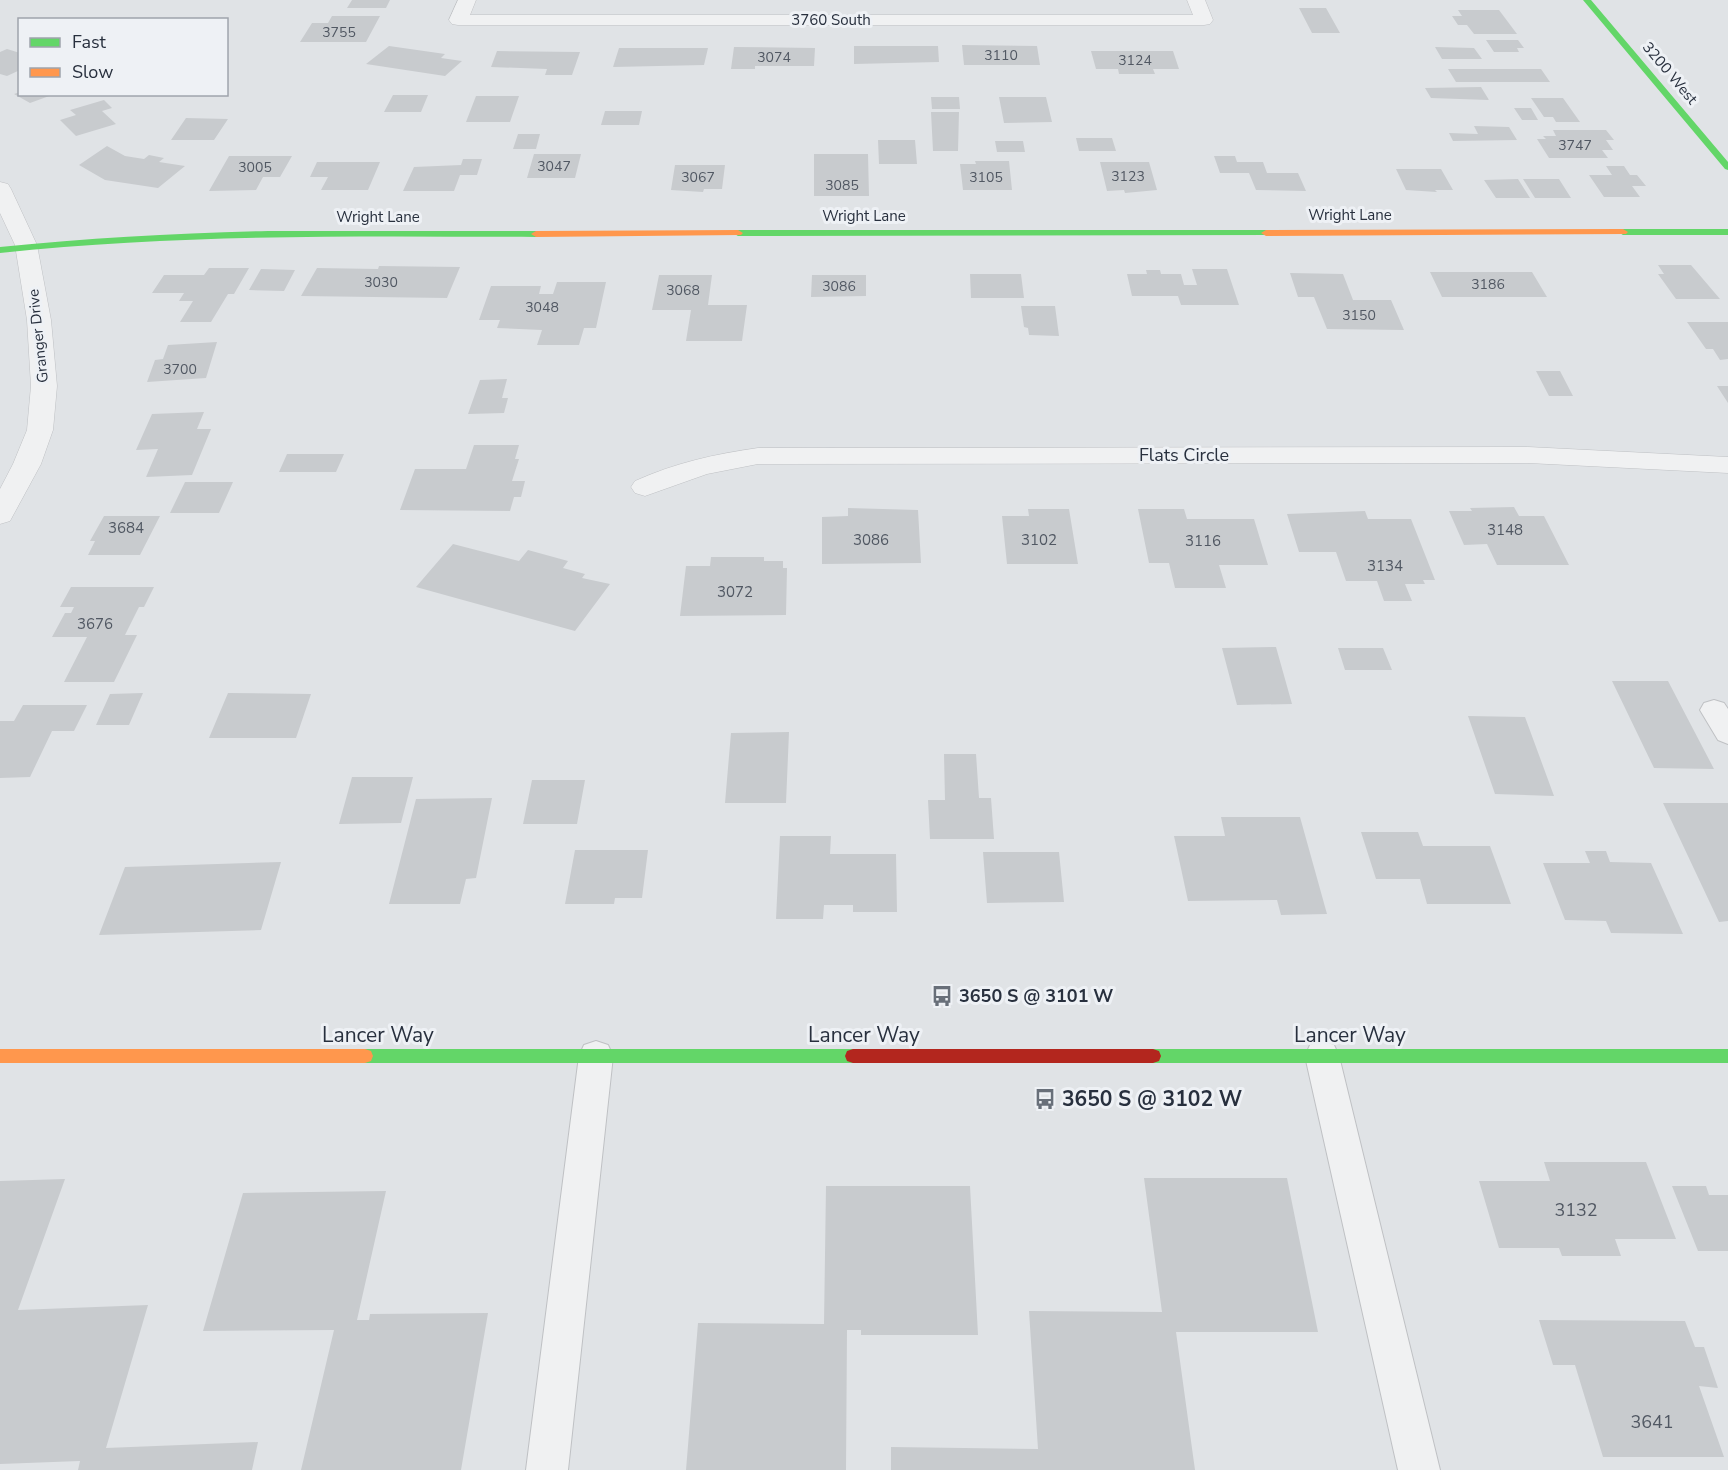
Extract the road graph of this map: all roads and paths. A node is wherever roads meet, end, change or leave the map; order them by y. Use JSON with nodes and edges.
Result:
{"nodes":[{"id":1,"x":467,"y":0,"type":"edge"},
{"id":2,"x":1196,"y":0,"type":"edge"},
{"id":3,"x":1587,"y":0,"type":"edge"},
{"id":4,"x":1728,"y":167,"type":"edge"},
{"id":5,"x":0,"y":189,"type":"edge"},
{"id":6,"x":1728,"y":232,"type":"edge"},
{"id":7,"x":26,"y":245,"type":"junction"},
{"id":8,"x":0,"y":250,"type":"edge"},
{"id":9,"x":1728,"y":465,"type":"edge"},
{"id":10,"x":645,"y":487,"type":"dead end"},
{"id":11,"x":0,"y":515,"type":"edge"},
{"id":12,"x":0,"y":1056,"type":"edge"},
{"id":13,"x":596,"y":1056,"type":"junction"},
{"id":14,"x":1322,"y":1056,"type":"junction"},
{"id":15,"x":1728,"y":1056,"type":"edge"},
{"id":16,"x":547,"y":1470,"type":"edge"},
{"id":17,"x":1419,"y":1470,"type":"edge"}],
"edges":[{"from":1,"to":2,"type":"street","name":"3760 South"},
{"from":3,"to":4,"type":"street","name":"3200 West"},
{"from":5,"to":7,"type":"street","name":"Granger Drive"},
{"from":6,"to":7,"type":"street","name":"Wright Lane"},
{"from":7,"to":8,"type":"street","name":"Wright Lane"},
{"from":7,"to":11,"type":"street","name":"Granger Drive"},
{"from":9,"to":10,"type":"street","name":"Flats Circle"},
{"from":12,"to":13,"type":"street","name":"Lancer Way"},
{"from":13,"to":14,"type":"street","name":"Lancer Way"},
{"from":13,"to":16,"type":"lane"},
{"from":14,"to":15,"type":"street","name":"Lancer Way"},
{"from":14,"to":17,"type":"lane"}]}
